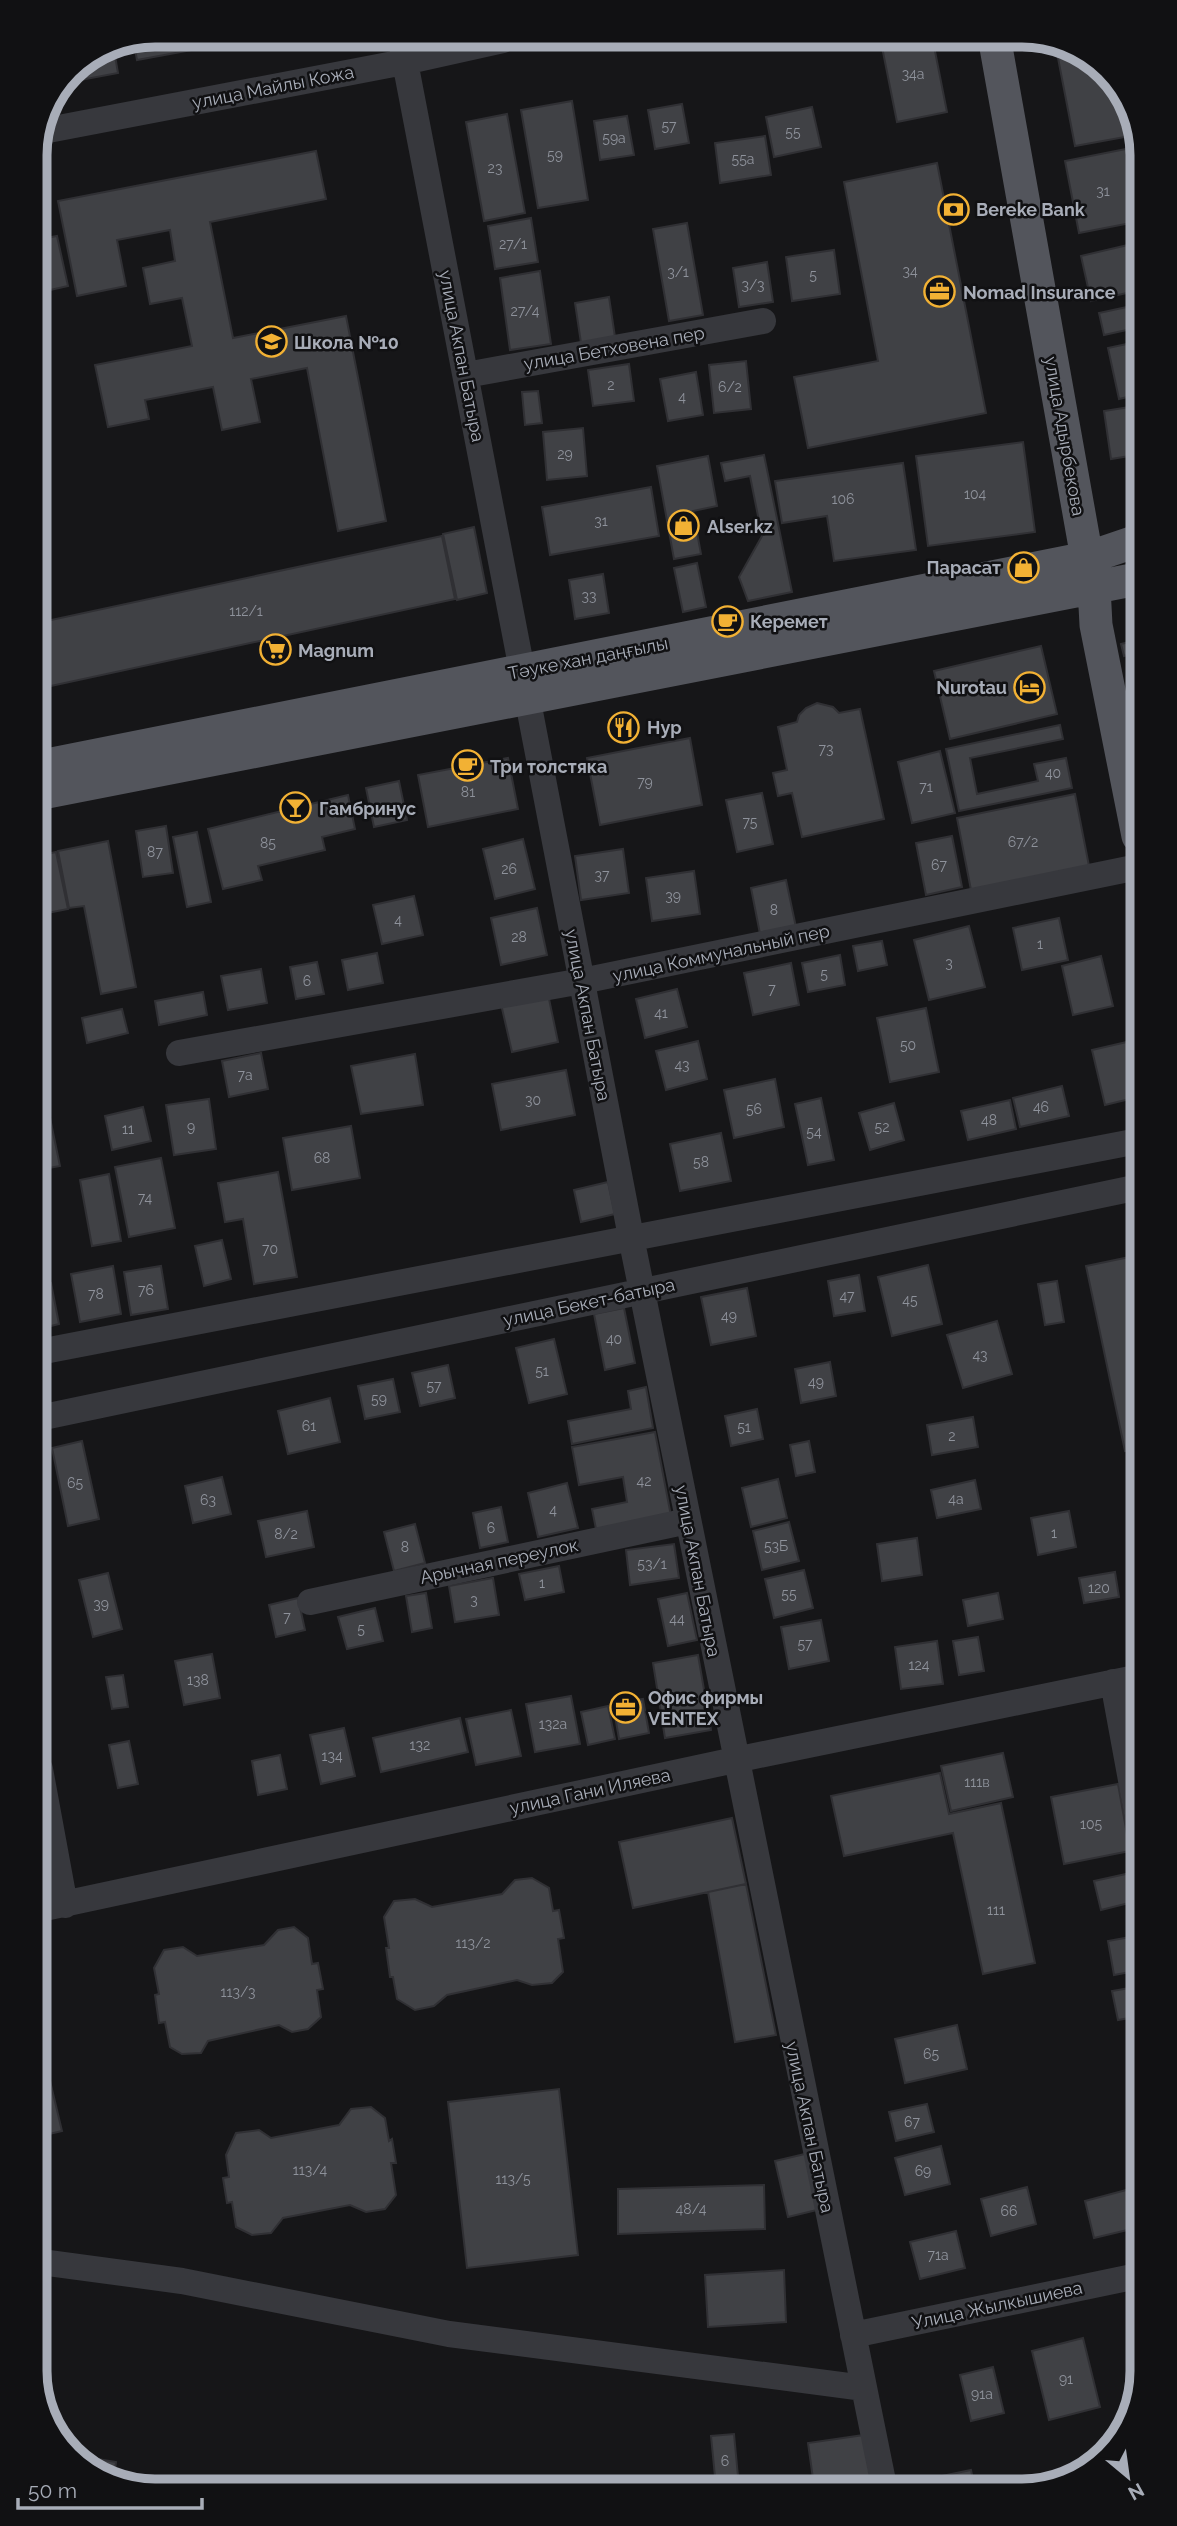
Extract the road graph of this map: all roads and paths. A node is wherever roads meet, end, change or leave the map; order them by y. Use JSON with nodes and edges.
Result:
{"nodes":[{"id":1,"x":444,"y":47,"type":"edge"},
{"id":2,"x":996,"y":47,"type":"edge"},
{"id":3,"x":402,"y":52,"type":"edge"},
{"id":4,"x":51,"y":129,"type":"edge"},
{"id":5,"x":763,"y":321,"type":"dead end"},
{"id":6,"x":466,"y":375,"type":"junction"},
{"id":7,"x":1130,"y":546,"type":"edge"},
{"id":8,"x":1091,"y":573,"type":"junction"},
{"id":9,"x":1130,"y":578,"type":"edge"},
{"id":10,"x":524,"y":684,"type":"junction"},
{"id":11,"x":47,"y":765,"type":"edge"},
{"id":12,"x":47,"y":792,"type":"edge"},
{"id":13,"x":1130,"y":795,"type":"edge"},
{"id":14,"x":1130,"y":869,"type":"edge"},
{"id":15,"x":582,"y":981,"type":"junction"},
{"id":16,"x":179,"y":1053,"type":"dead end"},
{"id":17,"x":1130,"y":1143,"type":"edge"},
{"id":18,"x":1130,"y":1189,"type":"edge"},
{"id":19,"x":631,"y":1237,"type":"junction"},
{"id":20,"x":642,"y":1291,"type":"junction"},
{"id":21,"x":47,"y":1350,"type":"edge"},
{"id":22,"x":47,"y":1416,"type":"edge"},
{"id":23,"x":688,"y":1521,"type":"junction"},
{"id":24,"x":310,"y":1602,"type":"dead end"},
{"id":25,"x":1130,"y":1679,"type":"edge"},
{"id":26,"x":1113,"y":1682,"type":"junction"},
{"id":27,"x":735,"y":1760,"type":"junction"},
{"id":28,"x":1130,"y":1775,"type":"edge"},
{"id":29,"x":47,"y":1843,"type":"edge"},
{"id":30,"x":53,"y":1907,"type":"edge"},
{"id":31,"x":47,"y":2263,"type":"edge"},
{"id":32,"x":1130,"y":2277,"type":"edge"},
{"id":33,"x":853,"y":2335,"type":"junction"},
{"id":34,"x":864,"y":2388,"type":"junction"},
{"id":35,"x":883,"y":2479,"type":"edge"}],
"edges":[{"from":1,"to":3,"type":"street","name":"улица Майлы Кожа"},
{"from":2,"to":8,"type":"main road","name":"улица Адырбекова"},
{"from":3,"to":4,"type":"street","name":"улица Майлы Кожа"},
{"from":3,"to":6,"type":"street","name":"улица Акпан Батыра"},
{"from":5,"to":6,"type":"street","name":"улица Бетховена пер"},
{"from":6,"to":10,"type":"street","name":"улица Акпан Батыра"},
{"from":7,"to":8,"type":"main road","name":"Тәуке хан даңғылы"},
{"from":8,"to":9,"type":"main road","name":"Тәуке хан даңғылы"},
{"from":8,"to":10,"type":"main road","name":"Тәуке хан даңғылы"},
{"from":8,"to":13,"type":"main road","name":"улица Адырбекова"},
{"from":10,"to":11,"type":"main road","name":"Тәуке хан даңғылы"},
{"from":10,"to":12,"type":"main road","name":"Тәуке хан даңғылы"},
{"from":10,"to":15,"type":"street","name":"улица Акпан Батыра"},
{"from":14,"to":15,"type":"street","name":"улица Коммунальный пер"},
{"from":15,"to":16,"type":"street","name":"улица Коммунальный пер"},
{"from":15,"to":19,"type":"street","name":"улица Акпан Батыра"},
{"from":17,"to":19,"type":"street"},
{"from":18,"to":20,"type":"street","name":"улица Бекет-батыра"},
{"from":19,"to":20,"type":"street","name":"улица Акпан Батыра"},
{"from":19,"to":21,"type":"street"},
{"from":20,"to":22,"type":"street","name":"улица Бекет-батыра"},
{"from":20,"to":23,"type":"street","name":"улица Акпан Батыра"},
{"from":23,"to":24,"type":"street","name":"Арычная переулок"},
{"from":23,"to":27,"type":"street","name":"улица Акпан Батыра"},
{"from":25,"to":26,"type":"street","name":"улица Гани Иляева"},
{"from":26,"to":27,"type":"street","name":"улица Гани Иляева"},
{"from":26,"to":28,"type":"street"},
{"from":27,"to":30,"type":"street","name":"улица Гани Иляева"},
{"from":27,"to":33,"type":"street","name":"улица Акпан Батыра"},
{"from":29,"to":30,"type":"street"},
{"from":31,"to":34,"type":"street"},
{"from":32,"to":33,"type":"street","name":"Улица Жылкышиева"},
{"from":33,"to":34,"type":"street","name":"улица Акпан Батыра"},
{"from":34,"to":35,"type":"street","name":"улица Акпан Батыра"}]}
